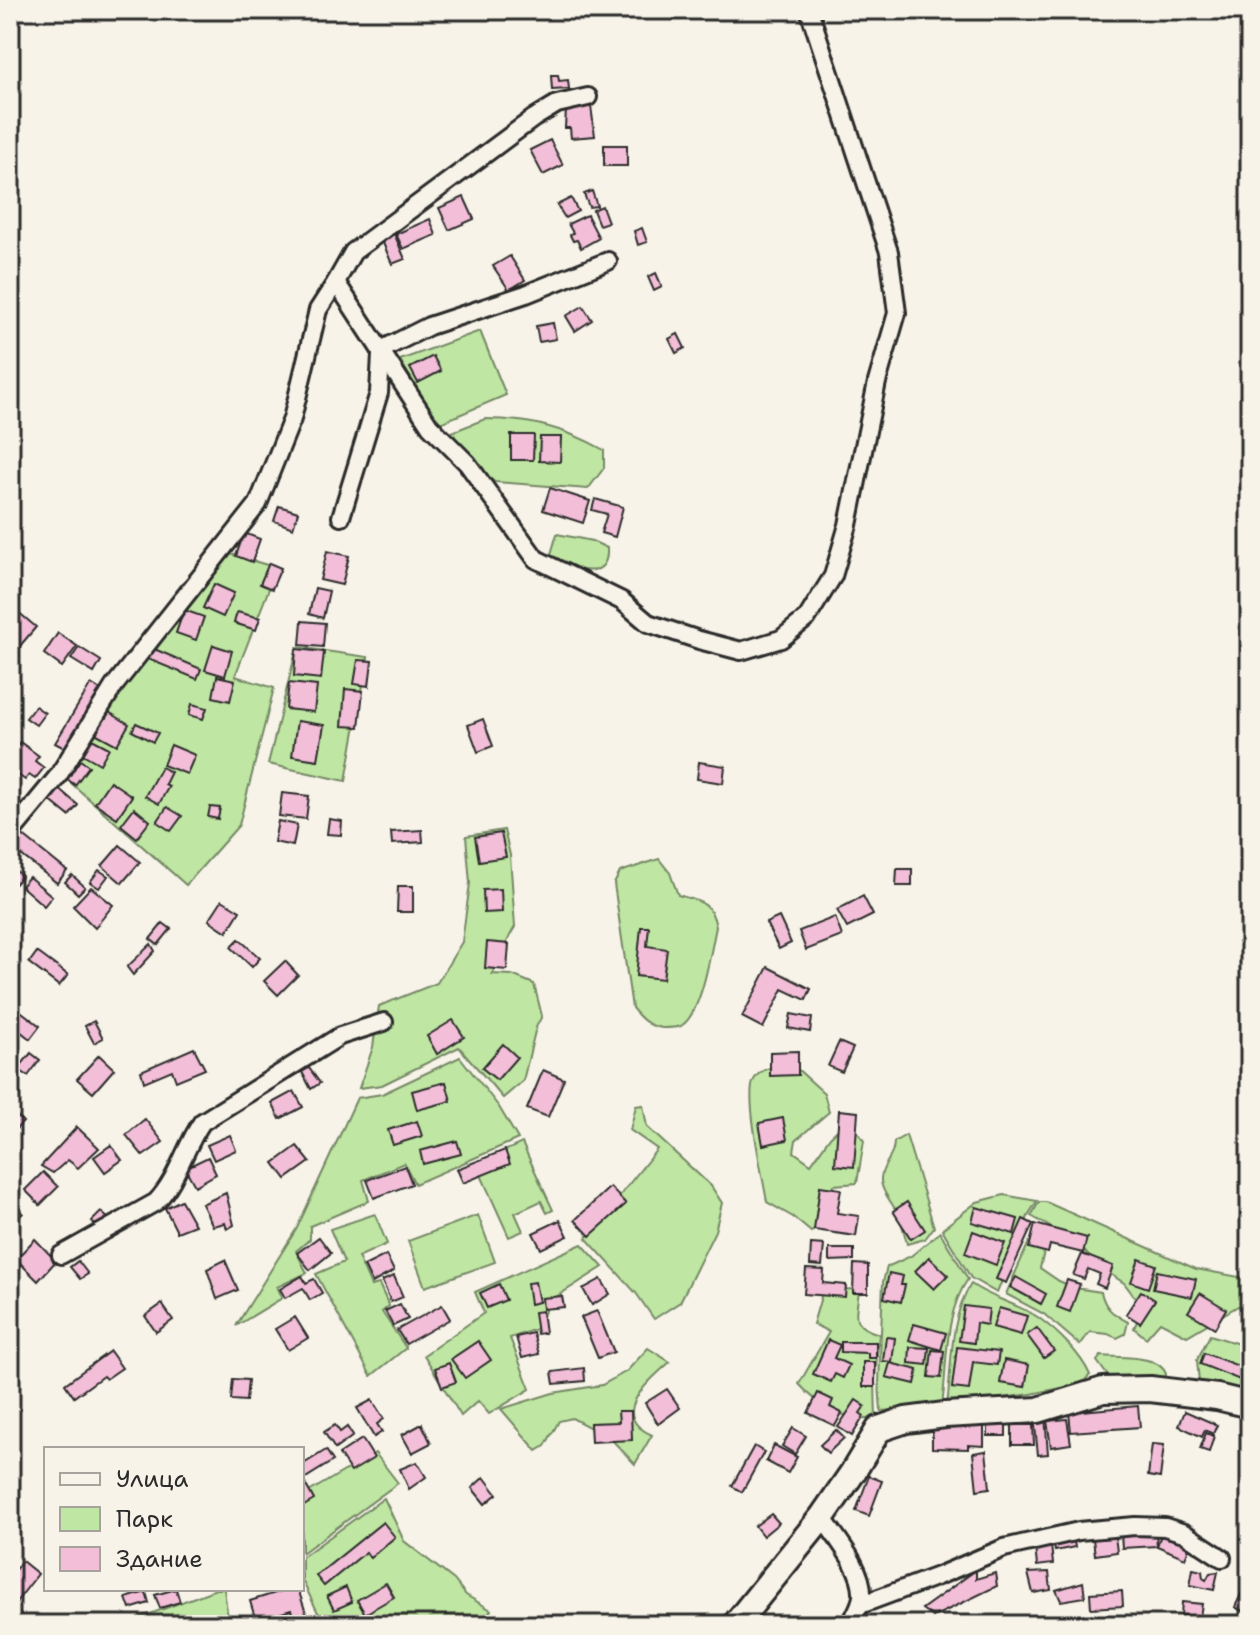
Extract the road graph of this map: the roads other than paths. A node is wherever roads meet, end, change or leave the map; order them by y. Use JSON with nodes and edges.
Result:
{"nodes":[{"id":1,"x":809,"y":10,"type":"edge"},
{"id":2,"x":588,"y":97,"type":"dead end"},
{"id":3,"x":608,"y":261,"type":"dead end"},
{"id":4,"x":336,"y":282,"type":"junction"},
{"id":5,"x":381,"y":354,"type":"junction"},
{"id":6,"x":341,"y":517,"type":"dead end"},
{"id":7,"x":10,"y":834,"type":"edge"},
{"id":8,"x":384,"y":1022,"type":"dead end"},
{"id":9,"x":61,"y":1255,"type":"dead end"},
{"id":10,"x":1250,"y":1405,"type":"edge"},
{"id":11,"x":822,"y":1517,"type":"junction"},
{"id":12,"x":1222,"y":1558,"type":"dead end"},
{"id":13,"x":860,"y":1605,"type":"junction"},
{"id":14,"x":735,"y":1625,"type":"edge"},
{"id":15,"x":850,"y":1625,"type":"edge"}],
"edges":[{"from":1,"to":5,"type":"street"},
{"from":2,"to":4,"type":"street"},
{"from":3,"to":5,"type":"street"},
{"from":4,"to":5,"type":"street"},
{"from":4,"to":7,"type":"street"},
{"from":5,"to":6,"type":"street"},
{"from":8,"to":9,"type":"street"},
{"from":10,"to":11,"type":"street"},
{"from":11,"to":13,"type":"street"},
{"from":11,"to":14,"type":"street"},
{"from":12,"to":13,"type":"street"},
{"from":13,"to":15,"type":"street"}]}
